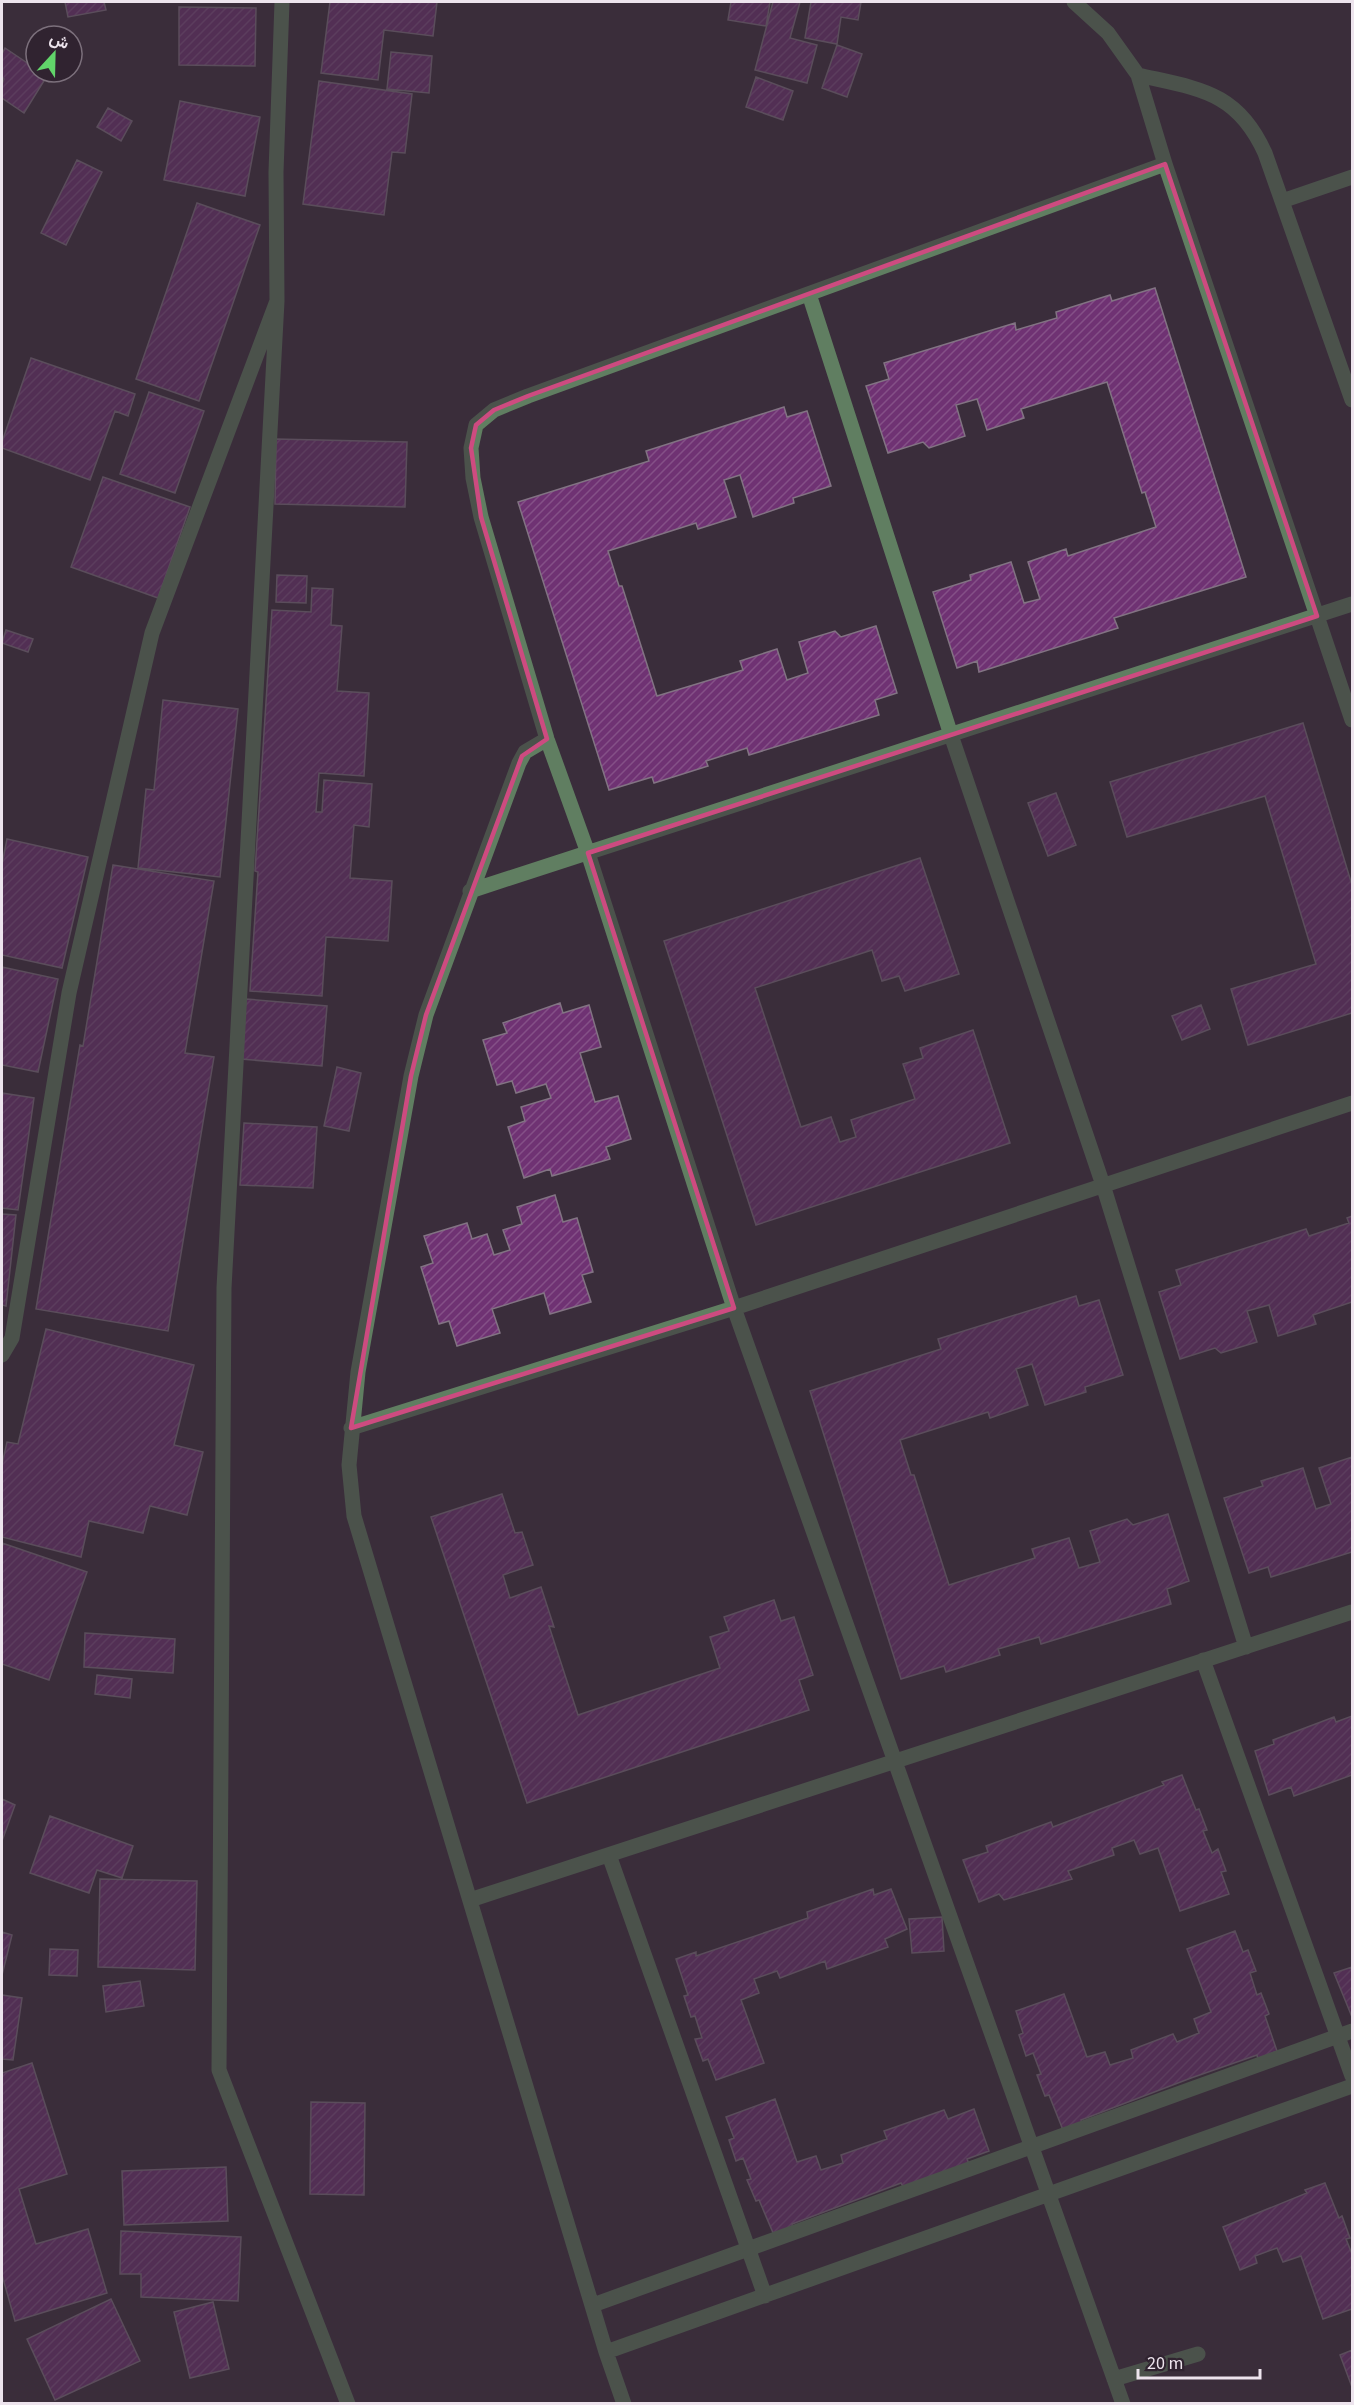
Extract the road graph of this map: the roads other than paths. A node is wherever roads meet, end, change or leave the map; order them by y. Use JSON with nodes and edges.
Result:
{"nodes":[{"id":1,"x":282,"y":2,"type":"edge"},
{"id":2,"x":1074,"y":2,"type":"edge"},
{"id":3,"x":1138,"y":75,"type":"junction"},
{"id":4,"x":1165,"y":164,"type":"junction"},
{"id":5,"x":1353,"y":177,"type":"edge"},
{"id":6,"x":1282,"y":201,"type":"junction"},
{"id":7,"x":809,"y":294,"type":"junction"},
{"id":8,"x":277,"y":301,"type":"junction"},
{"id":9,"x":1353,"y":400,"type":"edge"},
{"id":10,"x":1353,"y":604,"type":"edge"},
{"id":11,"x":1317,"y":616,"type":"junction"},
{"id":12,"x":1353,"y":720,"type":"edge"},
{"id":13,"x":951,"y":735,"type":"junction"},
{"id":14,"x":547,"y":739,"type":"junction"},
{"id":15,"x":588,"y":853,"type":"junction"},
{"id":16,"x":470,"y":891,"type":"junction"},
{"id":17,"x":1353,"y":1103,"type":"edge"},
{"id":18,"x":1103,"y":1185,"type":"junction"},
{"id":19,"x":734,"y":1308,"type":"junction"},
{"id":20,"x":2,"y":1355,"type":"edge"},
{"id":21,"x":351,"y":1428,"type":"junction"},
{"id":22,"x":1353,"y":1612,"type":"edge"},
{"id":23,"x":1246,"y":1647,"type":"junction"},
{"id":24,"x":1203,"y":1660,"type":"junction"},
{"id":25,"x":895,"y":1761,"type":"junction"},
{"id":26,"x":609,"y":1855,"type":"junction"},
{"id":27,"x":470,"y":1900,"type":"junction"},
{"id":28,"x":1353,"y":2031,"type":"edge"},
{"id":29,"x":1337,"y":2036,"type":"junction"},
{"id":30,"x":1353,"y":2076,"type":"edge"},
{"id":31,"x":1353,"y":2086,"type":"edge"},
{"id":32,"x":1032,"y":2146,"type":"junction"},
{"id":33,"x":1050,"y":2194,"type":"junction"},
{"id":34,"x":748,"y":2248,"type":"junction"},
{"id":35,"x":765,"y":2296,"type":"junction"},
{"id":36,"x":593,"y":2305,"type":"junction"},
{"id":37,"x":606,"y":2352,"type":"junction"},
{"id":38,"x":1198,"y":2354,"type":"dead end"},
{"id":39,"x":1114,"y":2379,"type":"junction"},
{"id":40,"x":348,"y":2403,"type":"edge"},
{"id":41,"x":624,"y":2403,"type":"edge"},
{"id":42,"x":1123,"y":2403,"type":"edge"}],
"edges":[{"from":1,"to":8,"type":"street"},
{"from":2,"to":3,"type":"street"},
{"from":3,"to":4,"type":"street"},
{"from":3,"to":6,"type":"street"},
{"from":4,"to":7,"type":"street"},
{"from":4,"to":11,"type":"street"},
{"from":5,"to":6,"type":"street"},
{"from":6,"to":9,"type":"street"},
{"from":7,"to":13,"type":"street"},
{"from":7,"to":14,"type":"street"},
{"from":8,"to":20,"type":"street"},
{"from":8,"to":40,"type":"street"},
{"from":10,"to":11,"type":"street"},
{"from":11,"to":12,"type":"street"},
{"from":11,"to":13,"type":"street"},
{"from":13,"to":15,"type":"street"},
{"from":13,"to":18,"type":"street"},
{"from":14,"to":15,"type":"street"},
{"from":14,"to":16,"type":"street"},
{"from":15,"to":16,"type":"street"},
{"from":15,"to":19,"type":"street"},
{"from":16,"to":21,"type":"street"},
{"from":17,"to":18,"type":"street"},
{"from":18,"to":19,"type":"street"},
{"from":18,"to":23,"type":"street"},
{"from":19,"to":21,"type":"street"},
{"from":19,"to":25,"type":"street"},
{"from":21,"to":27,"type":"street"},
{"from":22,"to":23,"type":"street"},
{"from":23,"to":24,"type":"street"},
{"from":24,"to":25,"type":"street"},
{"from":24,"to":29,"type":"street"},
{"from":25,"to":26,"type":"street"},
{"from":25,"to":32,"type":"street"},
{"from":26,"to":27,"type":"street"},
{"from":26,"to":34,"type":"street"},
{"from":27,"to":36,"type":"street"},
{"from":28,"to":29,"type":"street"},
{"from":29,"to":30,"type":"street"},
{"from":29,"to":32,"type":"street"},
{"from":31,"to":33,"type":"street"},
{"from":32,"to":33,"type":"street"},
{"from":32,"to":34,"type":"street"},
{"from":33,"to":35,"type":"street"},
{"from":33,"to":39,"type":"street"},
{"from":34,"to":35,"type":"street"},
{"from":34,"to":36,"type":"street"},
{"from":35,"to":37,"type":"street"},
{"from":36,"to":37,"type":"street"},
{"from":37,"to":41,"type":"street"},
{"from":38,"to":39,"type":"street"},
{"from":39,"to":42,"type":"street"}]}
